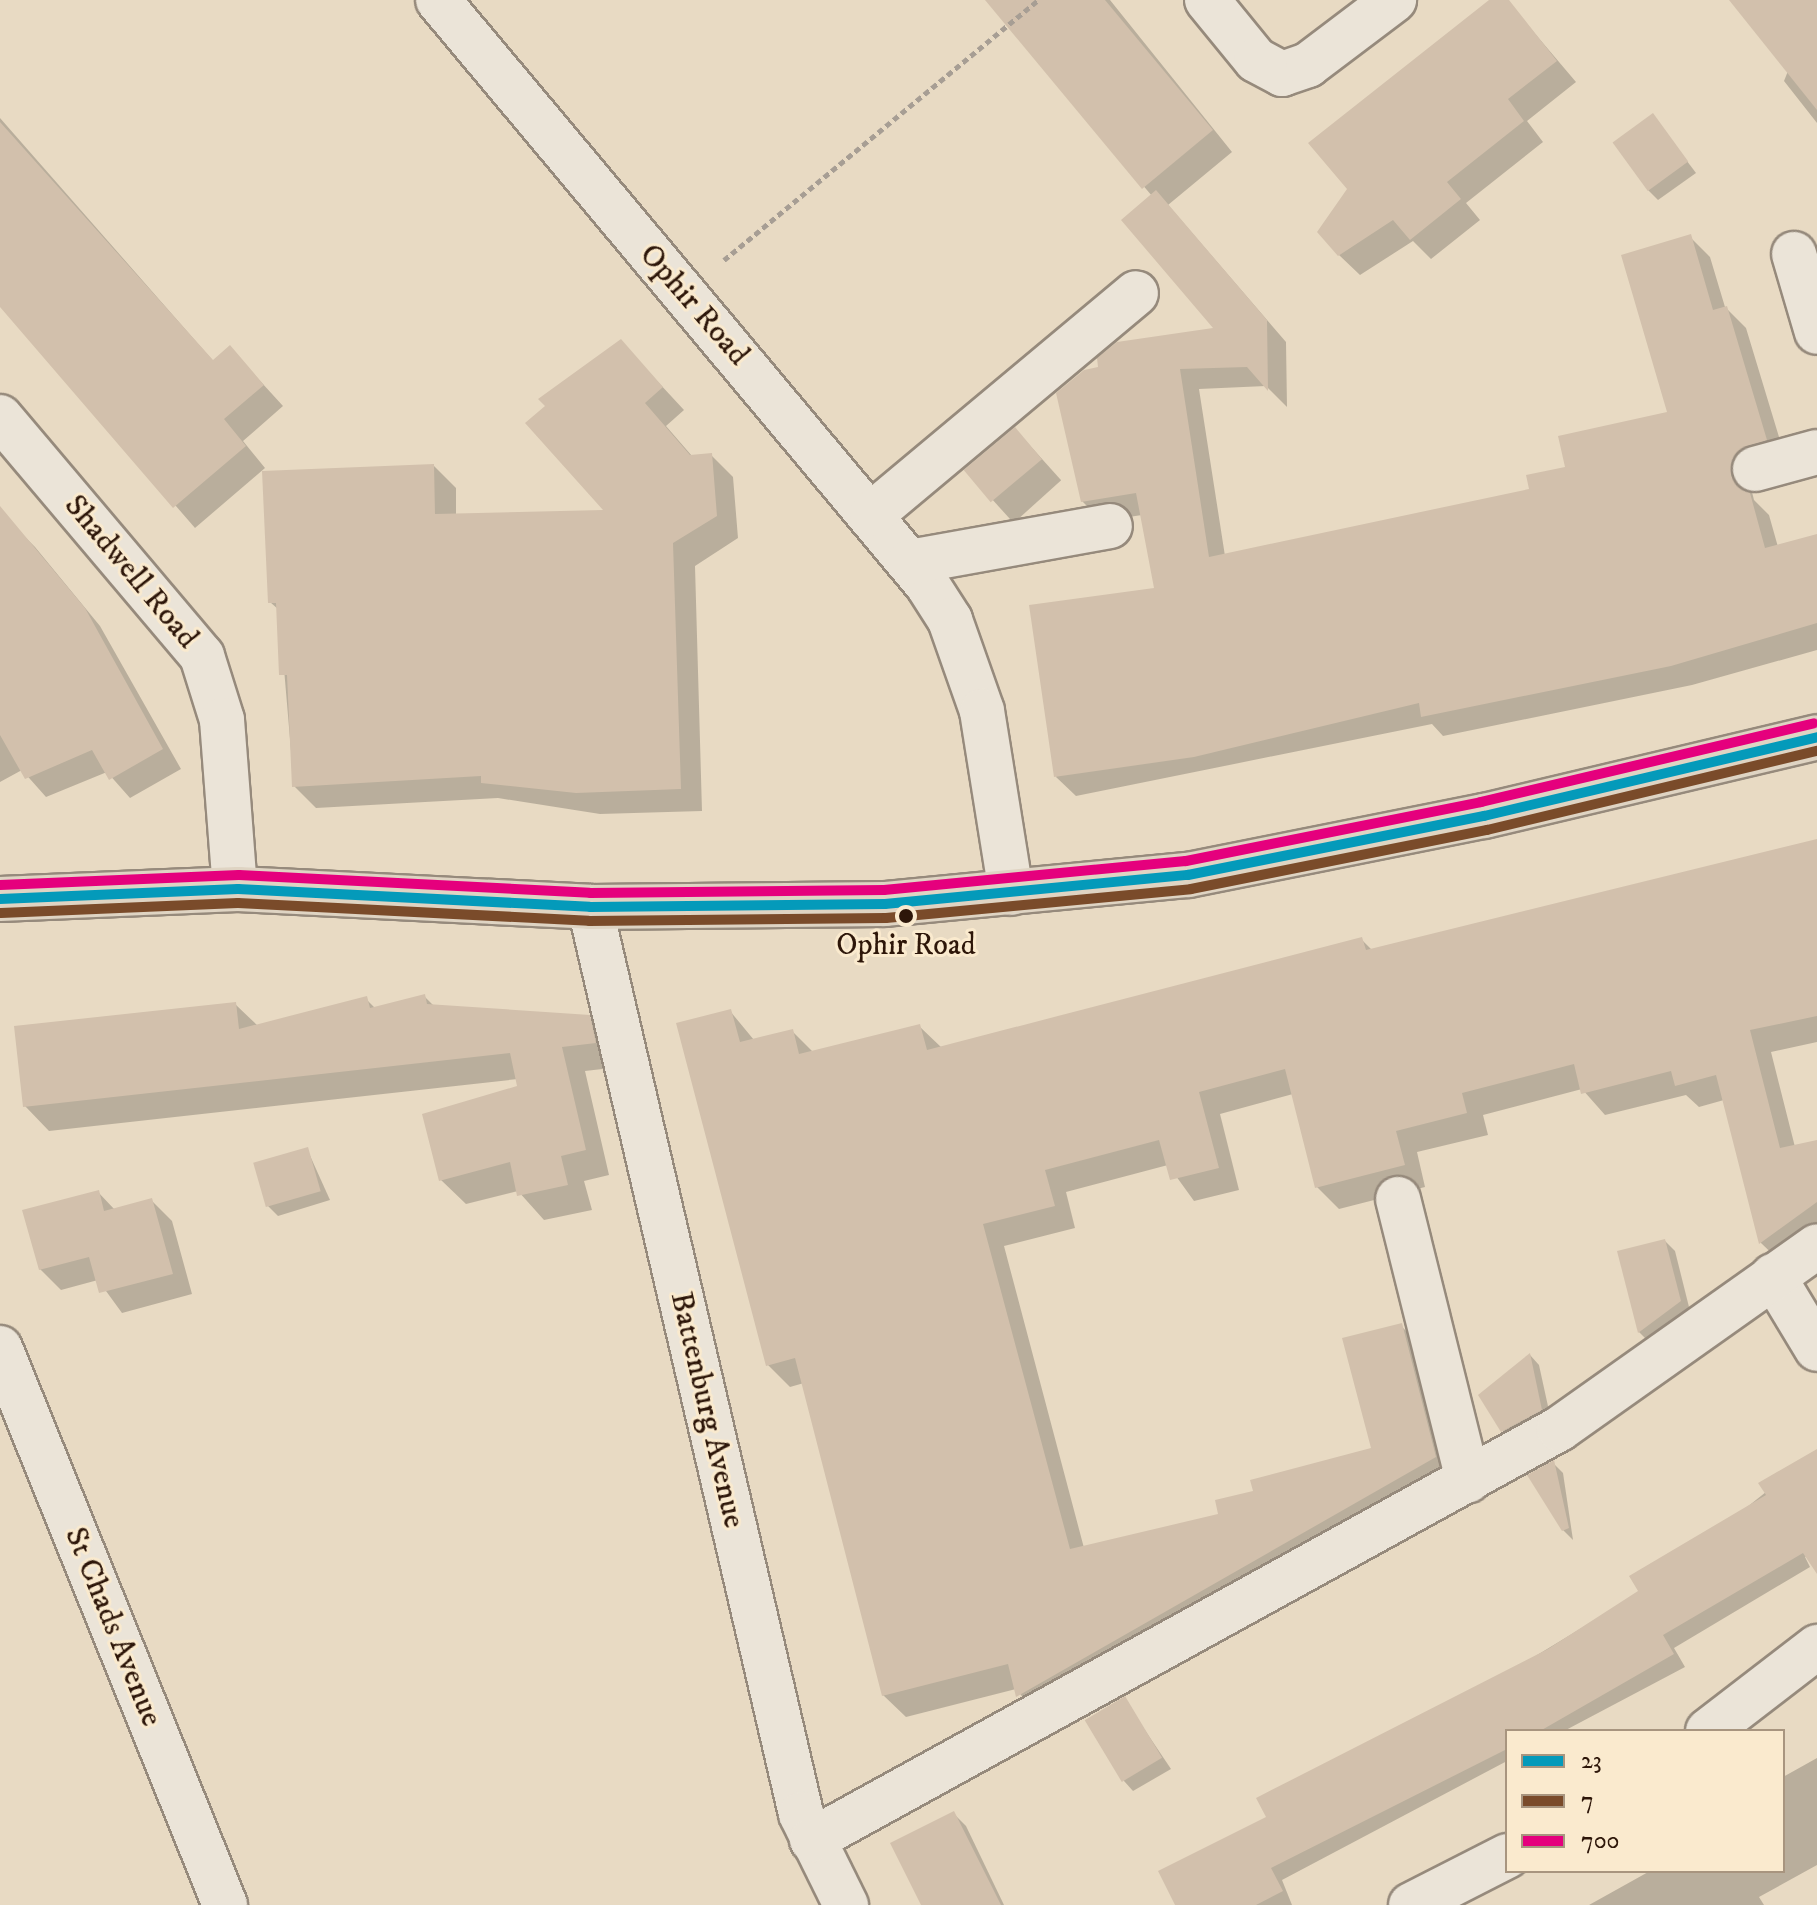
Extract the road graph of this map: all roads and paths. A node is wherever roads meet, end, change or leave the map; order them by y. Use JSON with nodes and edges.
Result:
{"nodes":[{"id":1,"x":438,"y":0,"type":"edge"},
{"id":2,"x":1038,"y":0,"type":"edge"},
{"id":3,"x":1207,"y":0,"type":"edge"},
{"id":4,"x":1394,"y":0,"type":"edge"},
{"id":5,"x":1794,"y":254,"type":"dead end"},
{"id":6,"x":714,"y":268,"type":"dead end"},
{"id":7,"x":1136,"y":293,"type":"dead end"},
{"id":8,"x":1817,"y":332,"type":"edge"},
{"id":9,"x":0,"y":417,"type":"edge"},
{"id":10,"x":1817,"y":452,"type":"edge"},
{"id":11,"x":1755,"y":469,"type":"dead end"},
{"id":12,"x":872,"y":514,"type":"junction"},
{"id":13,"x":1110,"y":526,"type":"dead end"},
{"id":14,"x":910,"y":562,"type":"junction"},
{"id":15,"x":1817,"y":737,"type":"edge"},
{"id":16,"x":235,"y":889,"type":"junction"},
{"id":17,"x":1011,"y":893,"type":"junction"},
{"id":18,"x":0,"y":899,"type":"edge"},
{"id":19,"x":590,"y":907,"type":"junction"},
{"id":20,"x":1398,"y":1199,"type":"dead end"},
{"id":21,"x":1817,"y":1246,"type":"edge"},
{"id":22,"x":1773,"y":1276,"type":"junction"},
{"id":23,"x":0,"y":1348,"type":"edge"},
{"id":24,"x":1817,"y":1349,"type":"edge"},
{"id":25,"x":1468,"y":1480,"type":"junction"},
{"id":26,"x":1817,"y":1647,"type":"edge"},
{"id":27,"x":1711,"y":1729,"type":"edge"},
{"id":28,"x":812,"y":1840,"type":"junction"},
{"id":29,"x":1505,"y":1857,"type":"edge"},
{"id":30,"x":225,"y":1905,"type":"edge"},
{"id":31,"x":846,"y":1905,"type":"edge"},
{"id":32,"x":1411,"y":1905,"type":"edge"}],
"edges":[{"from":1,"to":12,"type":"street","name":"Ophir Road"},
{"from":2,"to":6,"type":"path"},
{"from":3,"to":4,"type":"street"},
{"from":5,"to":8,"type":"street"},
{"from":7,"to":12,"type":"street"},
{"from":9,"to":16,"type":"street","name":"Shadwell Road"},
{"from":10,"to":11,"type":"street"},
{"from":12,"to":14,"type":"street","name":"Ophir Road"},
{"from":13,"to":14,"type":"street"},
{"from":14,"to":17,"type":"street","name":"Ophir Road"},
{"from":15,"to":17,"type":"main road"},
{"from":16,"to":18,"type":"main road"},
{"from":16,"to":19,"type":"main road"},
{"from":17,"to":19,"type":"main road"},
{"from":19,"to":28,"type":"street","name":"Battenburg Avenue"},
{"from":20,"to":25,"type":"street"},
{"from":21,"to":22,"type":"street"},
{"from":22,"to":24,"type":"street"},
{"from":22,"to":25,"type":"street"},
{"from":23,"to":30,"type":"street","name":"St Chads Avenue"},
{"from":25,"to":28,"type":"street"},
{"from":26,"to":27,"type":"street"},
{"from":28,"to":31,"type":"street","name":"Battenburg Avenue"},
{"from":29,"to":32,"type":"street"}]}
